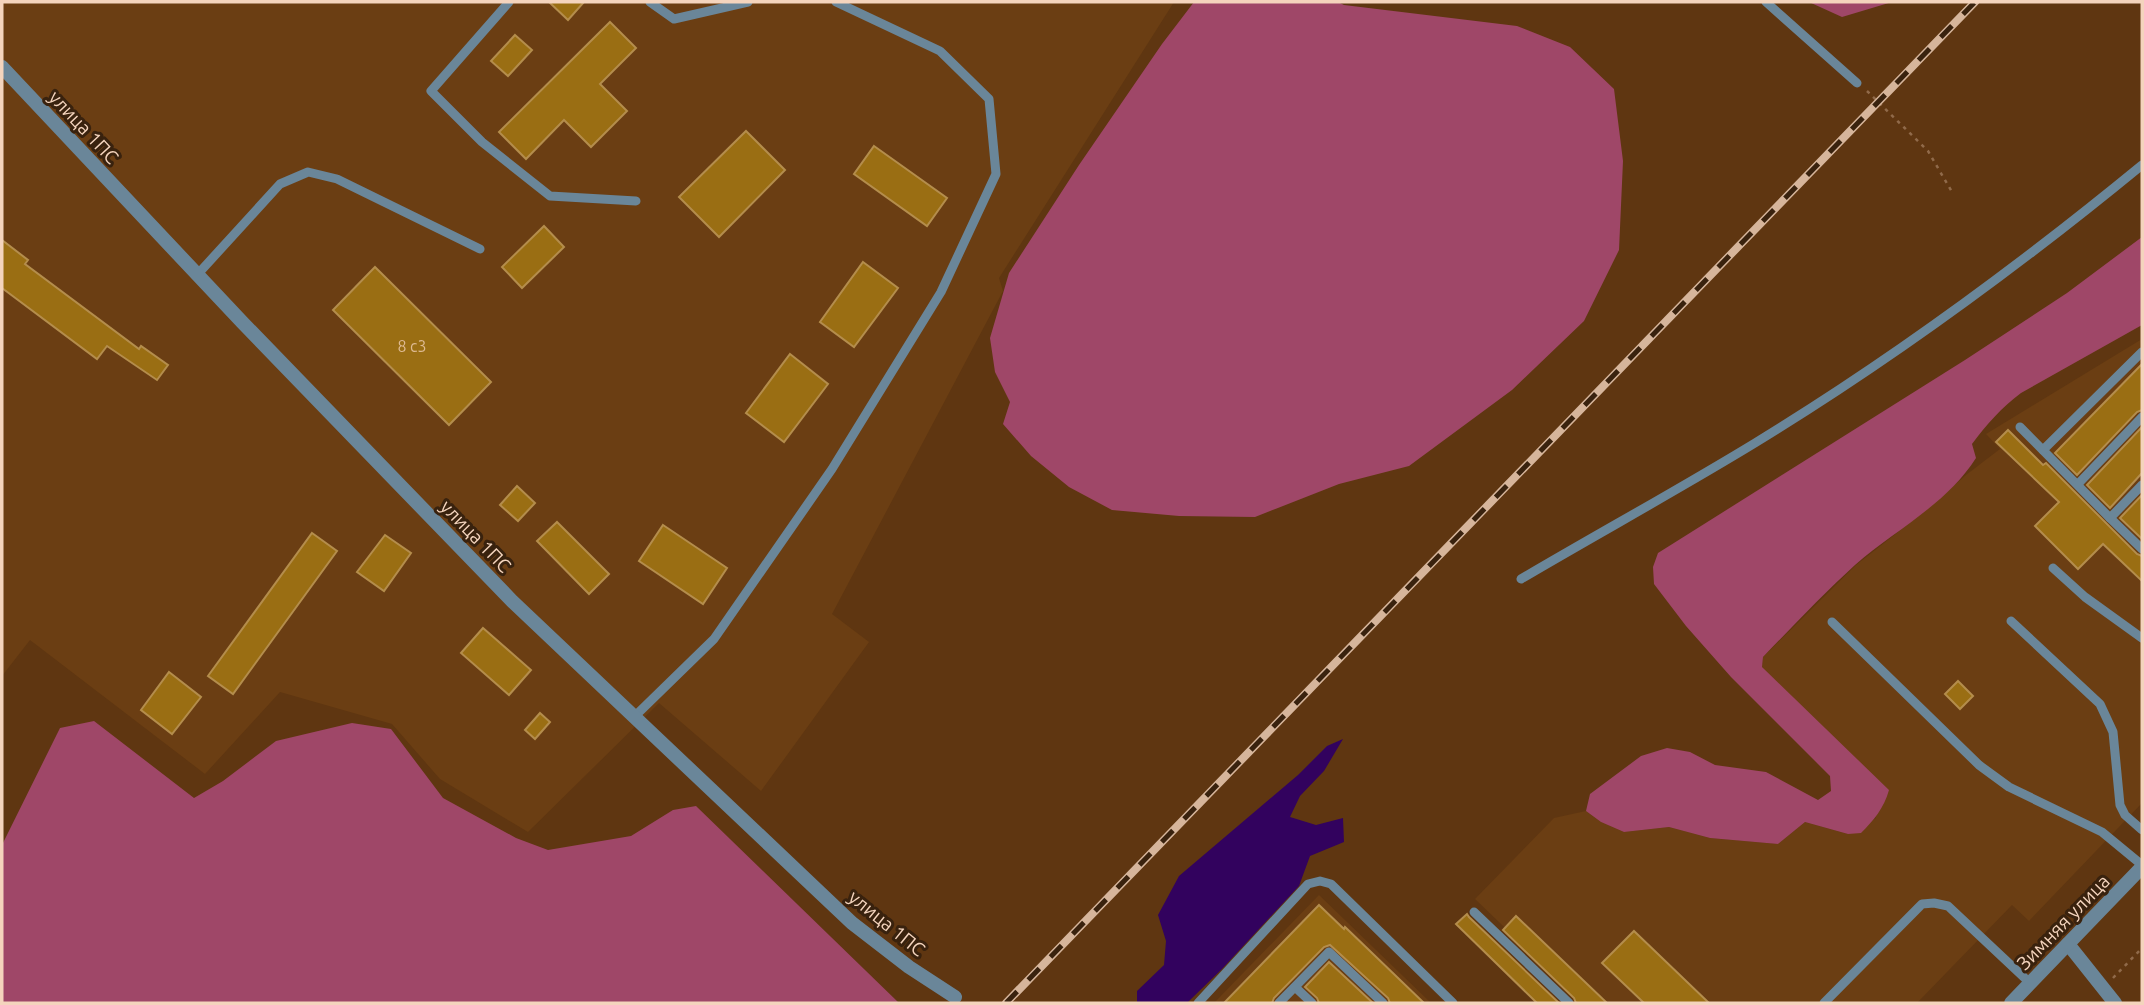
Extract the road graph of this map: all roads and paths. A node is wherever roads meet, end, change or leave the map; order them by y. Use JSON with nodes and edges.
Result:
{"nodes":[{"id":1,"x":509,"y":2,"type":"edge"},
{"id":2,"x":650,"y":2,"type":"edge"},
{"id":3,"x":748,"y":2,"type":"edge"},
{"id":4,"x":836,"y":2,"type":"edge"},
{"id":5,"x":1766,"y":2,"type":"edge"},
{"id":6,"x":2,"y":67,"type":"edge"},
{"id":7,"x":1857,"y":83,"type":"joint"},
{"id":8,"x":2142,"y":165,"type":"edge"},
{"id":9,"x":1952,"y":192,"type":"dead end"},
{"id":10,"x":636,"y":201,"type":"dead end"},
{"id":11,"x":480,"y":249,"type":"dead end"},
{"id":12,"x":197,"y":275,"type":"junction"},
{"id":13,"x":2142,"y":352,"type":"edge"},
{"id":14,"x":2142,"y":417,"type":"edge"},
{"id":15,"x":2020,"y":427,"type":"dead end"},
{"id":16,"x":2043,"y":450,"type":"junction"},
{"id":17,"x":2078,"y":484,"type":"junction"},
{"id":18,"x":2142,"y":485,"type":"edge"},
{"id":19,"x":2110,"y":518,"type":"junction"},
{"id":20,"x":2142,"y":548,"type":"edge"},
{"id":21,"x":2053,"y":568,"type":"dead end"},
{"id":22,"x":1521,"y":579,"type":"dead end"},
{"id":23,"x":2011,"y":621,"type":"dead end"},
{"id":24,"x":1832,"y":622,"type":"dead end"},
{"id":25,"x":2142,"y":638,"type":"edge"},
{"id":26,"x":634,"y":717,"type":"junction"},
{"id":27,"x":2142,"y":830,"type":"edge"},
{"id":28,"x":2142,"y":866,"type":"edge"},
{"id":29,"x":1475,"y":912,"type":"dead end"},
{"id":30,"x":2068,"y":944,"type":"junction"},
{"id":31,"x":2142,"y":948,"type":"edge"},
{"id":32,"x":2030,"y":984,"type":"junction"},
{"id":33,"x":1295,"y":987,"type":"junction"},
{"id":34,"x":2105,"y":987,"type":"junction"},
{"id":35,"x":955,"y":997,"type":"dead end"},
{"id":36,"x":1198,"y":1003,"type":"edge"},
{"id":37,"x":1279,"y":1003,"type":"edge"},
{"id":38,"x":1312,"y":1003,"type":"edge"},
{"id":39,"x":1383,"y":1003,"type":"edge"},
{"id":40,"x":1453,"y":1003,"type":"edge"},
{"id":41,"x":1569,"y":1003,"type":"edge"},
{"id":42,"x":1824,"y":1003,"type":"edge"},
{"id":43,"x":2011,"y":1003,"type":"edge"},
{"id":44,"x":2115,"y":1003,"type":"edge"}],
"edges":[{"from":1,"to":10,"type":"lane"},
{"from":2,"to":3,"type":"lane"},
{"from":4,"to":26,"type":"lane"},
{"from":5,"to":7,"type":"lane"},
{"from":6,"to":12,"type":"street","name":"улица 1ПС"},
{"from":7,"to":9,"type":"path"},
{"from":8,"to":22,"type":"lane"},
{"from":11,"to":12,"type":"lane"},
{"from":12,"to":26,"type":"street","name":"улица 1ПС"},
{"from":13,"to":16,"type":"lane"},
{"from":14,"to":17,"type":"lane"},
{"from":15,"to":16,"type":"lane"},
{"from":16,"to":17,"type":"lane"},
{"from":17,"to":19,"type":"lane"},
{"from":18,"to":19,"type":"lane"},
{"from":19,"to":20,"type":"lane"},
{"from":21,"to":25,"type":"lane"},
{"from":23,"to":27,"type":"lane"},
{"from":24,"to":28,"type":"lane"},
{"from":26,"to":35,"type":"street","name":"улица 1ПС"},
{"from":28,"to":30,"type":"street","name":"Зимняя улица"},
{"from":29,"to":41,"type":"lane"},
{"from":30,"to":32,"type":"street","name":"Зимняя улица"},
{"from":30,"to":34,"type":"street"},
{"from":31,"to":34,"type":"path"},
{"from":32,"to":42,"type":"lane"},
{"from":32,"to":43,"type":"street","name":"Зимняя улица"},
{"from":33,"to":37,"type":"lane"},
{"from":33,"to":38,"type":"lane"},
{"from":33,"to":39,"type":"lane"},
{"from":34,"to":44,"type":"street"},
{"from":36,"to":40,"type":"lane"}]}
